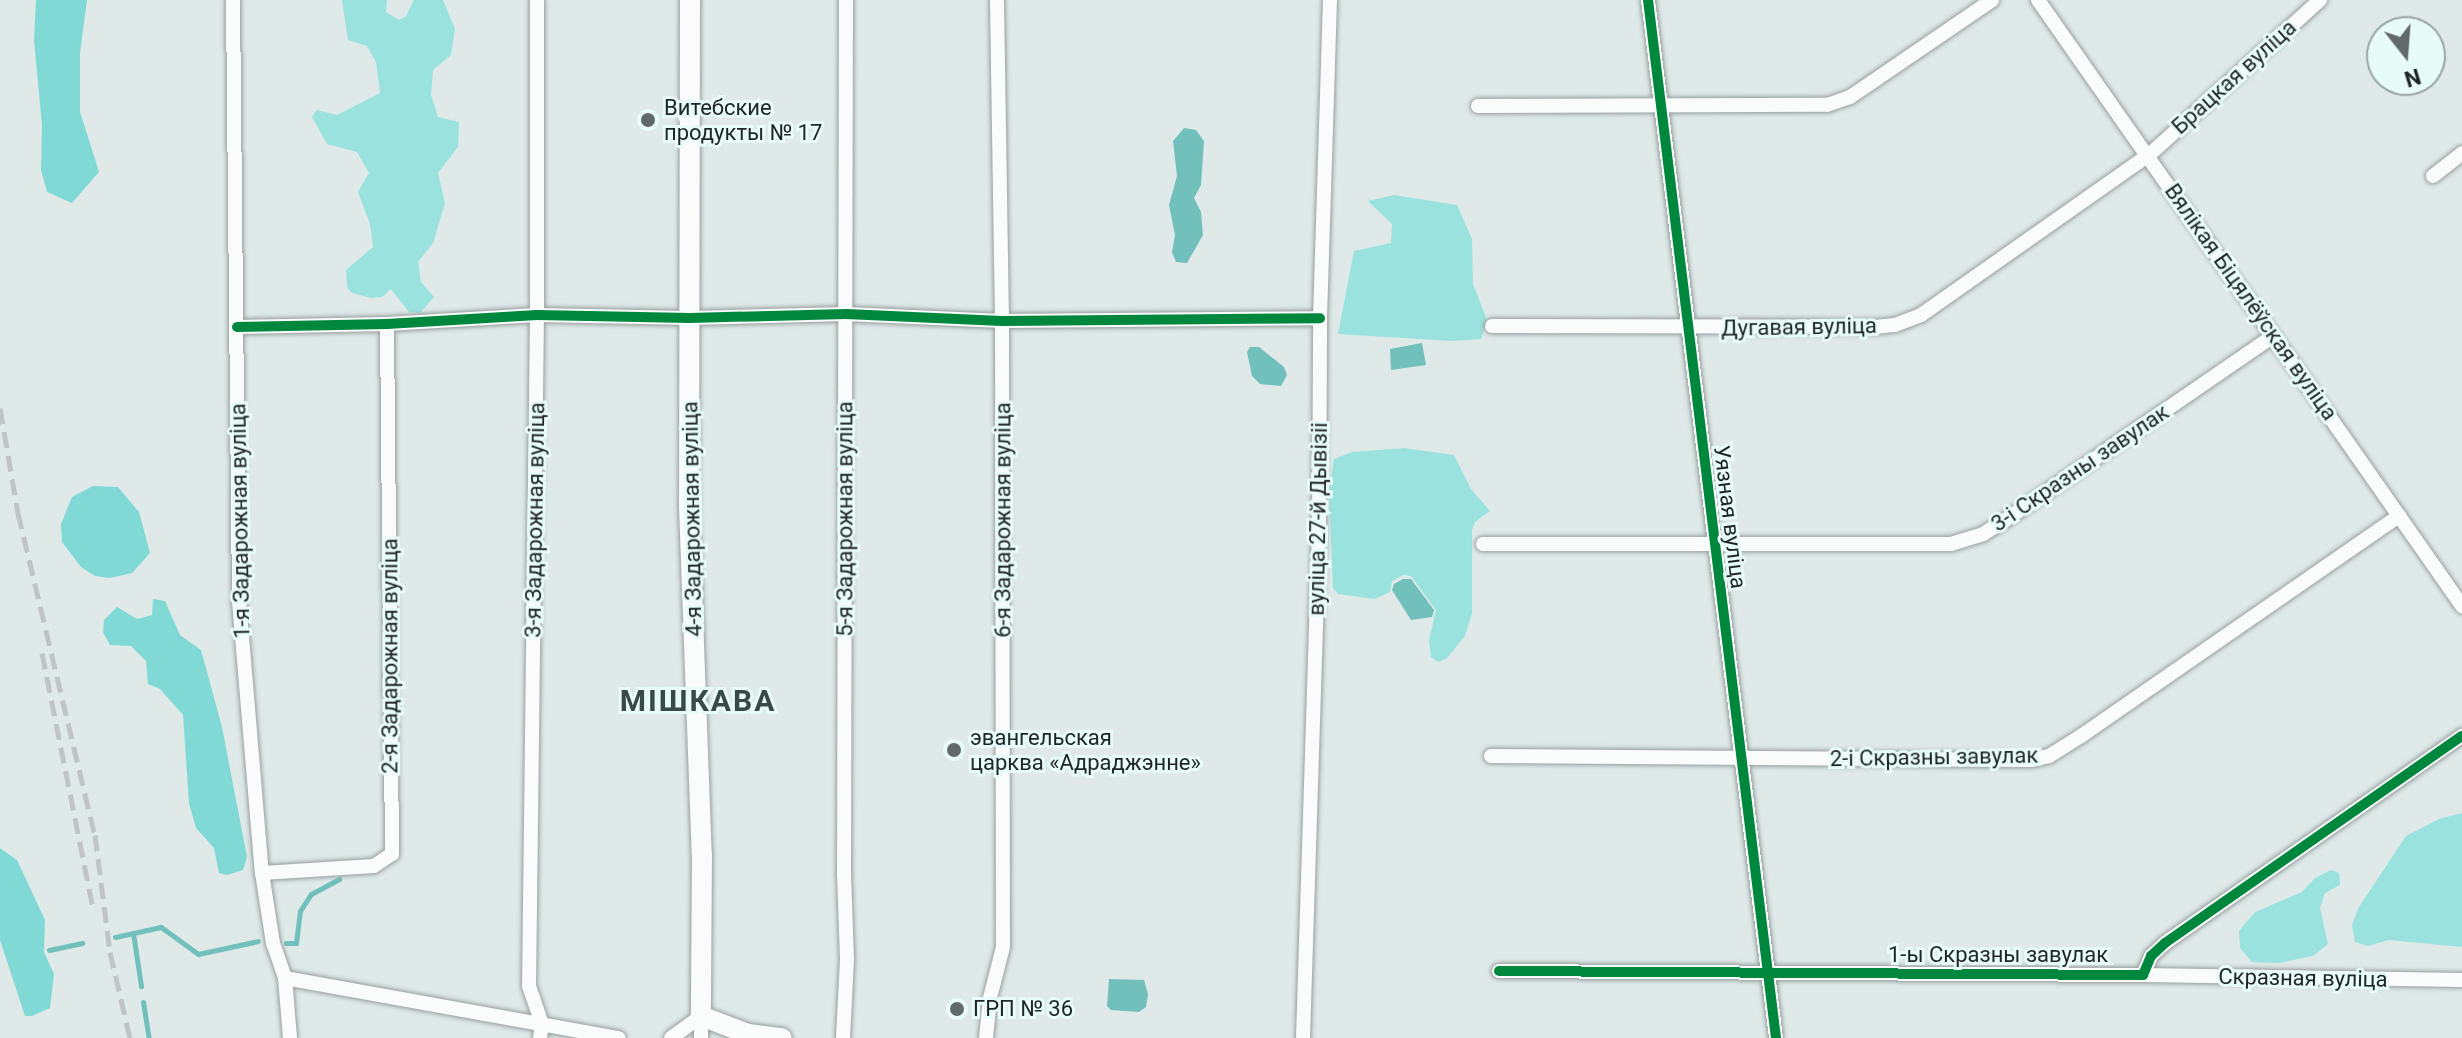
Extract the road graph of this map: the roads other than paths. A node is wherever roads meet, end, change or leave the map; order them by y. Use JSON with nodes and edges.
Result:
{"nodes":[{"id":1,"x":233,"y":0,"type":"edge"},
{"id":2,"x":537,"y":0,"type":"edge"},
{"id":3,"x":690,"y":0,"type":"edge"},
{"id":4,"x":846,"y":0,"type":"edge"},
{"id":5,"x":997,"y":0,"type":"edge"},
{"id":6,"x":1330,"y":0,"type":"edge"},
{"id":7,"x":1648,"y":0,"type":"edge"},
{"id":8,"x":1992,"y":0,"type":"edge"},
{"id":9,"x":2038,"y":0,"type":"edge"},
{"id":10,"x":2320,"y":0,"type":"edge"},
{"id":11,"x":1661,"y":105,"type":"junction"},
{"id":12,"x":1478,"y":106,"type":"dead end"},
{"id":13,"x":2462,"y":153,"type":"edge"},
{"id":14,"x":2149,"y":155,"type":"junction"},
{"id":15,"x":2433,"y":176,"type":"dead end"},
{"id":16,"x":846,"y":314,"type":"junction"},
{"id":17,"x":537,"y":315,"type":"junction"},
{"id":18,"x":690,"y":318,"type":"junction"},
{"id":19,"x":1320,"y":318,"type":"junction"},
{"id":20,"x":1002,"y":321,"type":"junction"},
{"id":21,"x":387,"y":324,"type":"junction"},
{"id":22,"x":1492,"y":326,"type":"dead end"},
{"id":23,"x":237,"y":327,"type":"junction"},
{"id":24,"x":1686,"y":328,"type":"junction"},
{"id":25,"x":2273,"y":336,"type":"junction"},
{"id":26,"x":2399,"y":516,"type":"junction"},
{"id":27,"x":1483,"y":544,"type":"dead end"},
{"id":28,"x":1713,"y":544,"type":"junction"},
{"id":29,"x":2462,"y":606,"type":"edge"},
{"id":30,"x":2462,"y":736,"type":"edge"},
{"id":31,"x":1491,"y":756,"type":"dead end"},
{"id":32,"x":1741,"y":758,"type":"junction"},
{"id":33,"x":262,"y":873,"type":"junction"},
{"id":34,"x":1499,"y":971,"type":"dead end"},
{"id":35,"x":1768,"y":974,"type":"junction"},
{"id":36,"x":2143,"y":975,"type":"junction"},
{"id":37,"x":285,"y":978,"type":"junction"},
{"id":38,"x":2462,"y":980,"type":"edge"},
{"id":39,"x":701,"y":1016,"type":"junction"},
{"id":40,"x":541,"y":1031,"type":"edge"},
{"id":41,"x":290,"y":1038,"type":"edge"},
{"id":42,"x":619,"y":1038,"type":"edge"},
{"id":43,"x":671,"y":1038,"type":"edge"},
{"id":44,"x":701,"y":1038,"type":"edge"},
{"id":45,"x":782,"y":1038,"type":"edge"},
{"id":46,"x":843,"y":1038,"type":"edge"},
{"id":47,"x":986,"y":1038,"type":"edge"},
{"id":48,"x":1303,"y":1038,"type":"edge"},
{"id":49,"x":1776,"y":1038,"type":"edge"}],
"edges":[{"from":1,"to":23,"type":"street","name":"1-я Задарожная вуліца"},
{"from":2,"to":17,"type":"street","name":"3-я Задарожная вуліца"},
{"from":3,"to":18,"type":"main road","name":"4-я Задарожная вуліца"},
{"from":4,"to":16,"type":"street","name":"5-я Задарожная вуліца"},
{"from":5,"to":20,"type":"street","name":"6-я Задарожная вуліца"},
{"from":6,"to":19,"type":"street","name":"вуліца 27-й Дывізіі"},
{"from":7,"to":11,"type":"street","name":"Уязная вуліца"},
{"from":8,"to":11,"type":"street"},
{"from":9,"to":14,"type":"street","name":"Вялікая Біцялёўская вуліца"},
{"from":10,"to":14,"type":"street","name":"Брацкая вуліца"},
{"from":11,"to":12,"type":"street"},
{"from":11,"to":24,"type":"street","name":"Уязная вуліца"},
{"from":13,"to":15,"type":"street"},
{"from":14,"to":24,"type":"street","name":"Дугавая вуліца"},
{"from":14,"to":25,"type":"street","name":"Вялікая Біцялёўская вуліца"},
{"from":16,"to":18,"type":"street"},
{"from":16,"to":20,"type":"street"},
{"from":16,"to":46,"type":"street","name":"5-я Задарожная вуліца"},
{"from":17,"to":18,"type":"street"},
{"from":17,"to":21,"type":"street"},
{"from":17,"to":40,"type":"street","name":"3-я Задарожная вуліца"},
{"from":18,"to":39,"type":"main road","name":"4-я Задарожная вуліца"},
{"from":19,"to":20,"type":"street"},
{"from":19,"to":48,"type":"street","name":"вуліца 27-й Дывізіі"},
{"from":20,"to":47,"type":"street","name":"6-я Задарожная вуліца"},
{"from":21,"to":23,"type":"street"},
{"from":21,"to":33,"type":"street","name":"2-я Задарожная вуліца"},
{"from":22,"to":24,"type":"street","name":"Дугавая вуліца"},
{"from":23,"to":33,"type":"street","name":"1-я Задарожная вуліца"},
{"from":24,"to":28,"type":"street","name":"Уязная вуліца"},
{"from":25,"to":26,"type":"street","name":"Вялікая Біцялёўская вуліца"},
{"from":25,"to":28,"type":"street","name":"3-і Скразны завулак"},
{"from":26,"to":29,"type":"street","name":"Вялікая Біцялёўская вуліца"},
{"from":26,"to":32,"type":"street","name":"2-і Скразны завулак"},
{"from":27,"to":28,"type":"street","name":"3-і Скразны завулак"},
{"from":28,"to":32,"type":"street","name":"Уязная вуліца"},
{"from":30,"to":36,"type":"street"},
{"from":31,"to":32,"type":"street","name":"2-і Скразны завулак"},
{"from":32,"to":35,"type":"street","name":"Уязная вуліца"},
{"from":33,"to":37,"type":"street","name":"1-я Задарожная вуліца"},
{"from":34,"to":35,"type":"street","name":"1-ы Скразны завулак"},
{"from":35,"to":36,"type":"street","name":"1-ы Скразны завулак"},
{"from":35,"to":49,"type":"street","name":"Уязная вуліца"},
{"from":36,"to":38,"type":"street","name":"Скразная вуліца"},
{"from":37,"to":40,"type":"street"},
{"from":37,"to":41,"type":"street","name":"1-я Задарожная вуліца"},
{"from":39,"to":43,"type":"street"},
{"from":39,"to":44,"type":"street","name":"4-я Задарожная вуліца"},
{"from":39,"to":45,"type":"main road"},
{"from":40,"to":42,"type":"street"}]}
